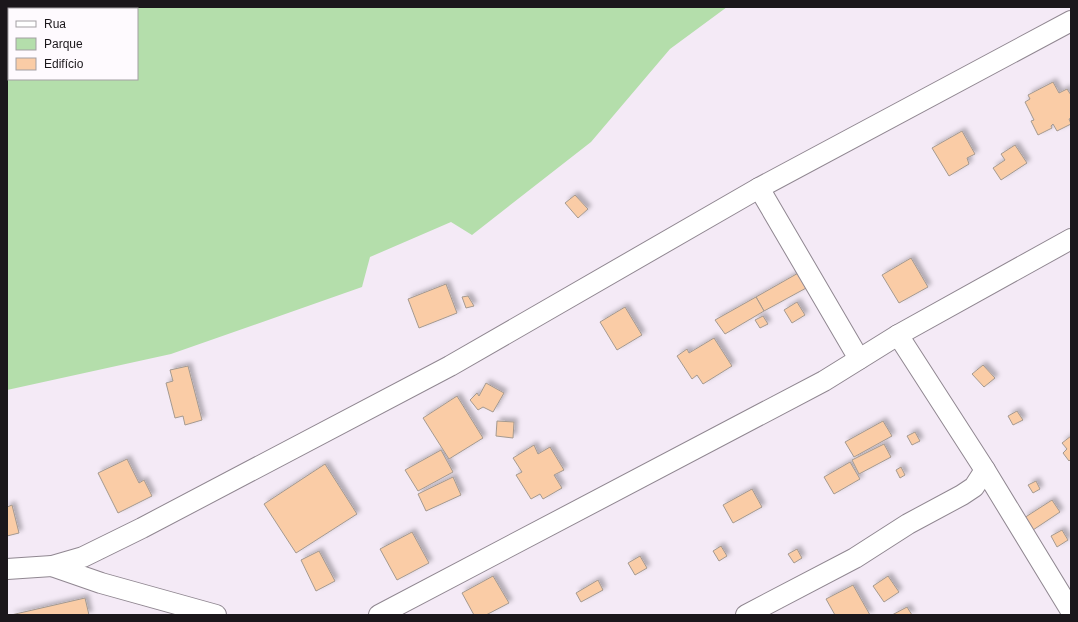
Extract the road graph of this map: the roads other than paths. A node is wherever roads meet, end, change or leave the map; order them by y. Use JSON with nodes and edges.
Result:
{"nodes":[{"id":1,"x":1071,"y":21,"type":"edge"},
{"id":2,"x":759,"y":188,"type":"junction"},
{"id":3,"x":1071,"y":239,"type":"edge"},
{"id":4,"x":898,"y":335,"type":"junction"},
{"id":5,"x":859,"y":359,"type":"junction"},
{"id":6,"x":985,"y":470,"type":"junction"},
{"id":7,"x":52,"y":566,"type":"junction"},
{"id":8,"x":7,"y":568,"type":"edge"},
{"id":9,"x":1071,"y":611,"type":"edge"},
{"id":10,"x":216,"y":615,"type":"edge"},
{"id":11,"x":379,"y":615,"type":"edge"},
{"id":12,"x":746,"y":615,"type":"edge"}],
"edges":[{"from":1,"to":2,"type":"street"},
{"from":2,"to":5,"type":"street"},
{"from":2,"to":7,"type":"street"},
{"from":3,"to":4,"type":"street"},
{"from":4,"to":5,"type":"street"},
{"from":4,"to":6,"type":"street"},
{"from":5,"to":11,"type":"street"},
{"from":6,"to":9,"type":"street"},
{"from":6,"to":12,"type":"street"},
{"from":7,"to":8,"type":"street"},
{"from":7,"to":10,"type":"street"}]}
